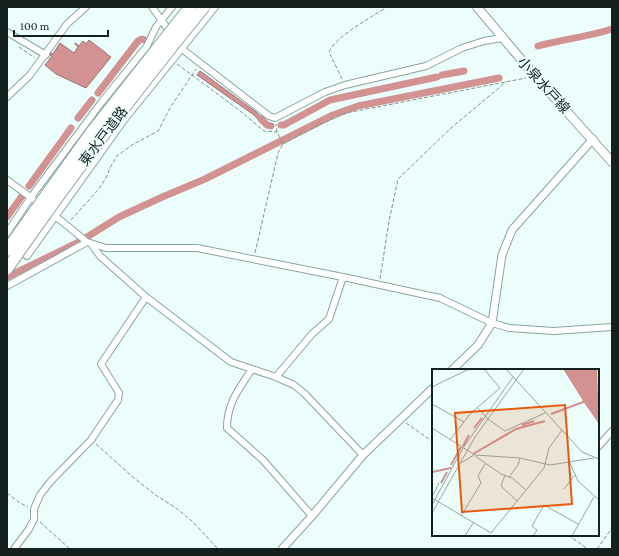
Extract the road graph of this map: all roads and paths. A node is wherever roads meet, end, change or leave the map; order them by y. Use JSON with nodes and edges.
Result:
{"nodes":[{"id":1,"x":86,"y":7,"type":"edge"},
{"id":2,"x":152,"y":7,"type":"edge"},
{"id":3,"x":172,"y":7,"type":"edge"},
{"id":4,"x":190,"y":7,"type":"edge"},
{"id":5,"x":204,"y":7,"type":"edge"},
{"id":6,"x":215,"y":7,"type":"edge"},
{"id":7,"x":387,"y":7,"type":"edge"},
{"id":8,"x":477,"y":7,"type":"edge"},
{"id":9,"x":162,"y":19,"type":"junction"},
{"id":10,"x":7,"y":32,"type":"edge"},
{"id":11,"x":502,"y":38,"type":"junction"},
{"id":12,"x":19,"y":47,"type":"dead end"},
{"id":13,"x":182,"y":49,"type":"junction"},
{"id":14,"x":46,"y":55,"type":"junction"},
{"id":15,"x":173,"y":60,"type":"junction"},
{"id":16,"x":41,"y":62,"type":"junction"},
{"id":17,"x":200,"y":63,"type":"junction"},
{"id":18,"x":192,"y":75,"type":"junction"},
{"id":19,"x":534,"y":76,"type":"junction"},
{"id":20,"x":507,"y":82,"type":"junction"},
{"id":21,"x":345,"y":85,"type":"junction"},
{"id":22,"x":7,"y":98,"type":"edge"},
{"id":23,"x":275,"y":118,"type":"junction"},
{"id":24,"x":277,"y":132,"type":"junction"},
{"id":25,"x":593,"y":139,"type":"junction"},
{"id":26,"x":283,"y":144,"type":"junction"},
{"id":27,"x":612,"y":162,"type":"edge"},
{"id":28,"x":7,"y":180,"type":"edge"},
{"id":29,"x":31,"y":197,"type":"junction"},
{"id":30,"x":56,"y":216,"type":"junction"},
{"id":31,"x":66,"y":224,"type":"junction"},
{"id":32,"x":7,"y":233,"type":"edge"},
{"id":33,"x":7,"y":242,"type":"edge"},
{"id":34,"x":88,"y":243,"type":"junction"},
{"id":35,"x":7,"y":250,"type":"edge"},
{"id":36,"x":254,"y":259,"type":"junction"},
{"id":37,"x":7,"y":269,"type":"edge"},
{"id":38,"x":343,"y":277,"type":"junction"},
{"id":39,"x":379,"y":284,"type":"junction"},
{"id":40,"x":7,"y":286,"type":"edge"},
{"id":41,"x":146,"y":297,"type":"junction"},
{"id":42,"x":492,"y":323,"type":"junction"},
{"id":43,"x":612,"y":327,"type":"edge"},
{"id":44,"x":252,"y":369,"type":"junction"},
{"id":45,"x":453,"y":369,"type":"edge"},
{"id":46,"x":276,"y":377,"type":"junction"},
{"id":47,"x":432,"y":389,"type":"edge"},
{"id":48,"x":400,"y":419,"type":"junction"},
{"id":49,"x":612,"y":431,"type":"edge"},
{"id":50,"x":91,"y":440,"type":"junction"},
{"id":51,"x":432,"y":441,"type":"edge"},
{"id":52,"x":599,"y":446,"type":"edge"},
{"id":53,"x":363,"y":455,"type":"junction"},
{"id":54,"x":7,"y":493,"type":"edge"},
{"id":55,"x":34,"y":509,"type":"junction"},
{"id":56,"x":312,"y":516,"type":"junction"},
{"id":57,"x":34,"y":519,"type":"junction"},
{"id":58,"x":612,"y":528,"type":"edge"},
{"id":59,"x":569,"y":536,"type":"edge"},
{"id":60,"x":14,"y":549,"type":"edge"},
{"id":61,"x":70,"y":549,"type":"edge"},
{"id":62,"x":218,"y":549,"type":"edge"},
{"id":63,"x":282,"y":549,"type":"edge"},
{"id":64,"x":588,"y":549,"type":"edge"},
{"id":65,"x":597,"y":549,"type":"edge"}],
"edges":[{"from":1,"to":14,"type":"street"},
{"from":2,"to":9,"type":"street"},
{"from":3,"to":9,"type":"street"},
{"from":4,"to":35,"type":"highway","name":"東水戸道路","bridge":true},
{"from":5,"to":37,"type":"highway","name":"東水戸道路","bridge":true},
{"from":6,"to":13,"type":"street"},
{"from":7,"to":21,"type":"path"},
{"from":8,"to":11,"type":"main road","name":"小泉水戸線"},
{"from":9,"to":13,"type":"street"},
{"from":9,"to":29,"type":"street"},
{"from":10,"to":14,"type":"street"},
{"from":11,"to":19,"type":"main road","name":"小泉水戸線"},
{"from":11,"to":21,"type":"street"},
{"from":12,"to":16,"type":"path"},
{"from":13,"to":15,"type":"street"},
{"from":13,"to":17,"type":"street"},
{"from":14,"to":16,"type":"street"},
{"from":15,"to":18,"type":"path"},
{"from":15,"to":30,"type":"street"},
{"from":16,"to":22,"type":"street"},
{"from":17,"to":18,"type":"path"},
{"from":17,"to":23,"type":"street"},
{"from":18,"to":24,"type":"path"},
{"from":18,"to":31,"type":"path"},
{"from":19,"to":20,"type":"path"},
{"from":19,"to":25,"type":"main road","name":"小泉水戸線"},
{"from":20,"to":26,"type":"path"},
{"from":20,"to":39,"type":"path"},
{"from":21,"to":23,"type":"street"},
{"from":23,"to":24,"type":"path"},
{"from":24,"to":26,"type":"path"},
{"from":25,"to":27,"type":"main road","name":"小泉水戸線"},
{"from":25,"to":42,"type":"street"},
{"from":26,"to":36,"type":"path"},
{"from":28,"to":29,"type":"street"},
{"from":29,"to":30,"type":"street"},
{"from":29,"to":32,"type":"street"},
{"from":30,"to":31,"type":"street"},
{"from":30,"to":33,"type":"street"},
{"from":31,"to":34,"type":"street"},
{"from":34,"to":36,"type":"street"},
{"from":34,"to":40,"type":"street"},
{"from":34,"to":41,"type":"street"},
{"from":36,"to":38,"type":"street"},
{"from":38,"to":39,"type":"street"},
{"from":38,"to":46,"type":"street"},
{"from":39,"to":42,"type":"street"},
{"from":41,"to":44,"type":"street"},
{"from":41,"to":50,"type":"street"},
{"from":42,"to":43,"type":"street"},
{"from":42,"to":45,"type":"street"},
{"from":44,"to":46,"type":"street"},
{"from":44,"to":56,"type":"street"},
{"from":46,"to":53,"type":"street"},
{"from":47,"to":48,"type":"street"},
{"from":48,"to":51,"type":"path"},
{"from":48,"to":53,"type":"street"},
{"from":49,"to":52,"type":"street"},
{"from":50,"to":55,"type":"street"},
{"from":50,"to":62,"type":"path"},
{"from":53,"to":56,"type":"street"},
{"from":54,"to":55,"type":"path"},
{"from":55,"to":57,"type":"street"},
{"from":56,"to":63,"type":"street"},
{"from":57,"to":60,"type":"street"},
{"from":57,"to":61,"type":"path"},
{"from":58,"to":65,"type":"path"},
{"from":59,"to":64,"type":"path"}]}
